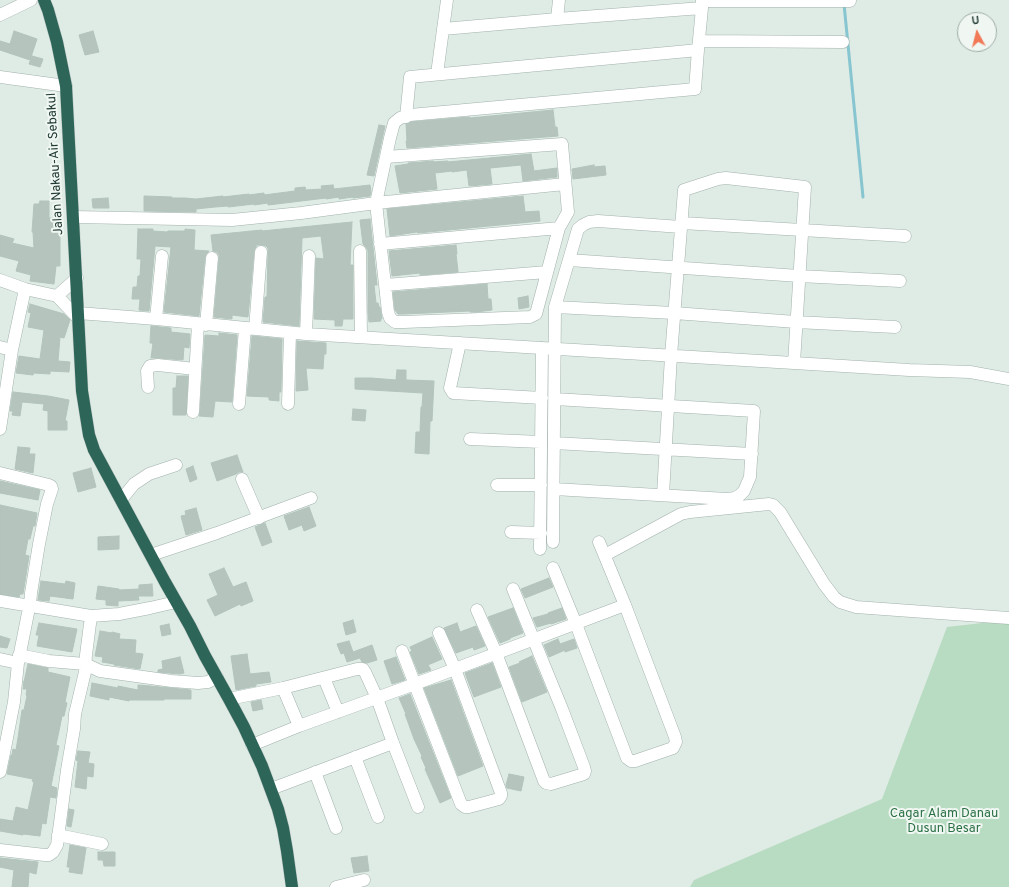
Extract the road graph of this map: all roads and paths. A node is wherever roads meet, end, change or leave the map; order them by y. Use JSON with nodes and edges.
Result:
{"nodes":[{"id":1,"x":31,"y":0,"type":"edge"},
{"id":2,"x":44,"y":0,"type":"edge"},
{"id":3,"x":447,"y":0,"type":"edge"},
{"id":4,"x":559,"y":0,"type":"edge"},
{"id":5,"x":850,"y":1,"type":"edge"},
{"id":6,"x":702,"y":3,"type":"edge"},
{"id":7,"x":0,"y":15,"type":"edge"},
{"id":8,"x":557,"y":19,"type":"junction"},
{"id":9,"x":443,"y":29,"type":"junction"},
{"id":10,"x":843,"y":42,"type":"dead end"},
{"id":11,"x":699,"y":45,"type":"junction"},
{"id":12,"x":437,"y":74,"type":"junction"},
{"id":13,"x":0,"y":77,"type":"edge"},
{"id":14,"x":66,"y":86,"type":"junction"},
{"id":15,"x":406,"y":117,"type":"junction"},
{"id":16,"x":386,"y":157,"type":"junction"},
{"id":17,"x":565,"y":184,"type":"junction"},
{"id":18,"x":376,"y":203,"type":"junction"},
{"id":19,"x":74,"y":217,"type":"junction"},
{"id":20,"x":682,"y":225,"type":"junction"},
{"id":21,"x":559,"y":228,"type":"junction"},
{"id":22,"x":802,"y":230,"type":"junction"},
{"id":23,"x":905,"y":236,"type":"dead end"},
{"id":24,"x":380,"y":244,"type":"junction"},
{"id":25,"x":360,"y":251,"type":"dead end"},
{"id":26,"x":261,"y":252,"type":"dead end"},
{"id":27,"x":162,"y":256,"type":"dead end"},
{"id":28,"x":309,"y":256,"type":"dead end"},
{"id":29,"x":212,"y":258,"type":"dead end"},
{"id":30,"x":569,"y":260,"type":"junction"},
{"id":31,"x":678,"y":267,"type":"junction"},
{"id":32,"x":547,"y":272,"type":"junction"},
{"id":33,"x":799,"y":276,"type":"junction"},
{"id":34,"x":77,"y":278,"type":"junction"},
{"id":35,"x":0,"y":280,"type":"edge"},
{"id":36,"x":900,"y":281,"type":"dead end"},
{"id":37,"x":385,"y":285,"type":"junction"},
{"id":38,"x":25,"y":289,"type":"junction"},
{"id":39,"x":57,"y":296,"type":"junction"},
{"id":40,"x":555,"y":307,"type":"junction"},
{"id":41,"x":674,"y":313,"type":"junction"},
{"id":42,"x":156,"y":319,"type":"junction"},
{"id":43,"x":78,"y":320,"type":"junction"},
{"id":44,"x":796,"y":322,"type":"junction"},
{"id":45,"x":202,"y":324,"type":"junction"},
{"id":46,"x":896,"y":326,"type":"dead end"},
{"id":47,"x":250,"y":329,"type":"junction"},
{"id":48,"x":290,"y":332,"type":"junction"},
{"id":49,"x":306,"y":334,"type":"junction"},
{"id":50,"x":361,"y":337,"type":"junction"},
{"id":51,"x":460,"y":343,"type":"junction"},
{"id":52,"x":0,"y":347,"type":"edge"},
{"id":53,"x":542,"y":348,"type":"junction"},
{"id":54,"x":555,"y":349,"type":"junction"},
{"id":55,"x":12,"y":350,"type":"junction"},
{"id":56,"x":671,"y":356,"type":"junction"},
{"id":57,"x":794,"y":363,"type":"junction"},
{"id":58,"x":195,"y":369,"type":"junction"},
{"id":59,"x":1009,"y":379,"type":"edge"},
{"id":60,"x":148,"y":388,"type":"dead end"},
{"id":61,"x":542,"y":398,"type":"junction"},
{"id":62,"x":555,"y":399,"type":"junction"},
{"id":63,"x":239,"y":404,"type":"dead end"},
{"id":64,"x":288,"y":404,"type":"dead end"},
{"id":65,"x":669,"y":406,"type":"junction"},
{"id":66,"x":192,"y":412,"type":"dead end"},
{"id":67,"x":1,"y":413,"type":"edge"},
{"id":68,"x":0,"y":429,"type":"edge"},
{"id":69,"x":470,"y":440,"type":"dead end"},
{"id":70,"x":541,"y":442,"type":"junction"},
{"id":71,"x":554,"y":443,"type":"junction"},
{"id":72,"x":666,"y":449,"type":"junction"},
{"id":73,"x":752,"y":454,"type":"junction"},
{"id":74,"x":176,"y":465,"type":"dead end"},
{"id":75,"x":0,"y":473,"type":"edge"},
{"id":76,"x":242,"y":479,"type":"dead end"},
{"id":77,"x":497,"y":485,"type":"dead end"},
{"id":78,"x":541,"y":485,"type":"junction"},
{"id":79,"x":554,"y":488,"type":"junction"},
{"id":80,"x":663,"y":495,"type":"junction"},
{"id":81,"x":311,"y":498,"type":"dead end"},
{"id":82,"x":121,"y":500,"type":"junction"},
{"id":83,"x":259,"y":518,"type":"junction"},
{"id":84,"x":511,"y":532,"type":"dead end"},
{"id":85,"x":540,"y":533,"type":"junction"},
{"id":86,"x":553,"y":542,"type":"dead end"},
{"id":87,"x":599,"y":542,"type":"dead end"},
{"id":88,"x":540,"y":548,"type":"dead end"},
{"id":89,"x":151,"y":555,"type":"junction"},
{"id":90,"x":605,"y":555,"type":"junction"},
{"id":91,"x":553,"y":568,"type":"dead end"},
{"id":92,"x":513,"y":589,"type":"dead end"},
{"id":93,"x":0,"y":601,"type":"edge"},
{"id":94,"x":176,"y":602,"type":"junction"},
{"id":95,"x":625,"y":605,"type":"junction"},
{"id":96,"x":29,"y":609,"type":"junction"},
{"id":97,"x":477,"y":610,"type":"dead end"},
{"id":98,"x":1009,"y":618,"type":"edge"},
{"id":99,"x":90,"y":621,"type":"junction"},
{"id":100,"x":576,"y":624,"type":"junction"},
{"id":101,"x":439,"y":632,"type":"dead end"},
{"id":102,"x":534,"y":639,"type":"junction"},
{"id":103,"x":402,"y":651,"type":"dead end"},
{"id":104,"x":496,"y":653,"type":"junction"},
{"id":105,"x":0,"y":659,"type":"edge"},
{"id":106,"x":19,"y":659,"type":"junction"},
{"id":107,"x":85,"y":664,"type":"junction"},
{"id":108,"x":456,"y":669,"type":"junction"},
{"id":109,"x":217,"y":677,"type":"junction"},
{"id":110,"x":324,"y":678,"type":"junction"},
{"id":111,"x":415,"y":684,"type":"junction"},
{"id":112,"x":283,"y":688,"type":"junction"},
{"id":113,"x":377,"y":698,"type":"junction"},
{"id":114,"x":229,"y":699,"type":"junction"},
{"id":115,"x":338,"y":712,"type":"junction"},
{"id":116,"x":299,"y":726,"type":"junction"},
{"id":117,"x":393,"y":743,"type":"junction"},
{"id":118,"x":252,"y":745,"type":"junction"},
{"id":119,"x":355,"y":757,"type":"junction"},
{"id":120,"x":0,"y":772,"type":"edge"},
{"id":121,"x":315,"y":772,"type":"junction"},
{"id":122,"x":271,"y":789,"type":"junction"},
{"id":123,"x":418,"y":807,"type":"dead end"},
{"id":124,"x":378,"y":817,"type":"dead end"},
{"id":125,"x":336,"y":828,"type":"dead end"},
{"id":126,"x":58,"y":834,"type":"junction"},
{"id":127,"x":102,"y":844,"type":"dead end"},
{"id":128,"x":0,"y":850,"type":"edge"},
{"id":129,"x":364,"y":880,"type":"dead end"},
{"id":130,"x":292,"y":887,"type":"edge"},
{"id":131,"x":336,"y":887,"type":"edge"}],
"edges":[{"from":1,"to":7,"type":"street"},
{"from":2,"to":14,"type":"highway","name":"Jalan Nakau-Air Sebakul"},
{"from":3,"to":9,"type":"street"},
{"from":4,"to":8,"type":"street"},
{"from":5,"to":6,"type":"street"},
{"from":6,"to":8,"type":"street"},
{"from":6,"to":11,"type":"street"},
{"from":8,"to":9,"type":"street"},
{"from":9,"to":12,"type":"street"},
{"from":10,"to":11,"type":"street"},
{"from":11,"to":12,"type":"street"},
{"from":11,"to":15,"type":"street"},
{"from":12,"to":15,"type":"street"},
{"from":13,"to":14,"type":"street"},
{"from":14,"to":19,"type":"highway","name":"Jalan Nakau-Air Sebakul"},
{"from":15,"to":16,"type":"street"},
{"from":16,"to":17,"type":"street"},
{"from":16,"to":18,"type":"street"},
{"from":17,"to":18,"type":"street"},
{"from":17,"to":21,"type":"street"},
{"from":18,"to":19,"type":"street"},
{"from":18,"to":24,"type":"street"},
{"from":19,"to":34,"type":"highway","name":"Jalan Nakau-Air Sebakul"},
{"from":20,"to":22,"type":"street"},
{"from":20,"to":22,"type":"street"},
{"from":20,"to":30,"type":"street"},
{"from":20,"to":31,"type":"street"},
{"from":21,"to":24,"type":"street"},
{"from":21,"to":32,"type":"street"},
{"from":22,"to":23,"type":"street"},
{"from":22,"to":33,"type":"street"},
{"from":24,"to":37,"type":"street"},
{"from":25,"to":50,"type":"street"},
{"from":26,"to":47,"type":"street"},
{"from":27,"to":42,"type":"street"},
{"from":28,"to":49,"type":"street"},
{"from":29,"to":45,"type":"street"},
{"from":30,"to":31,"type":"street"},
{"from":30,"to":40,"type":"street"},
{"from":31,"to":33,"type":"street"},
{"from":31,"to":41,"type":"street"},
{"from":32,"to":37,"type":"street"},
{"from":32,"to":37,"type":"street"},
{"from":33,"to":36,"type":"street"},
{"from":33,"to":44,"type":"street"},
{"from":34,"to":39,"type":"street"},
{"from":34,"to":43,"type":"highway","name":"Jalan Nakau-Air Sebakul"},
{"from":35,"to":38,"type":"street"},
{"from":38,"to":39,"type":"street"},
{"from":38,"to":55,"type":"street"},
{"from":39,"to":43,"type":"street"},
{"from":40,"to":41,"type":"street"},
{"from":40,"to":54,"type":"street"},
{"from":41,"to":44,"type":"street"},
{"from":41,"to":56,"type":"street"},
{"from":42,"to":43,"type":"street"},
{"from":42,"to":45,"type":"street"},
{"from":43,"to":82,"type":"highway","name":"Jalan Nakau-Air Sebakul"},
{"from":44,"to":46,"type":"street"},
{"from":44,"to":57,"type":"street"},
{"from":45,"to":47,"type":"street"},
{"from":45,"to":58,"type":"street"},
{"from":47,"to":48,"type":"street"},
{"from":47,"to":63,"type":"street"},
{"from":48,"to":49,"type":"street"},
{"from":48,"to":64,"type":"street"},
{"from":49,"to":50,"type":"street"},
{"from":50,"to":51,"type":"street"},
{"from":51,"to":53,"type":"street"},
{"from":51,"to":61,"type":"street"},
{"from":52,"to":55,"type":"street"},
{"from":53,"to":54,"type":"street"},
{"from":53,"to":61,"type":"street"},
{"from":54,"to":56,"type":"street"},
{"from":54,"to":62,"type":"street"},
{"from":55,"to":67,"type":"street"},
{"from":56,"to":57,"type":"street"},
{"from":56,"to":65,"type":"street"},
{"from":57,"to":59,"type":"street"},
{"from":58,"to":60,"type":"street"},
{"from":58,"to":66,"type":"street"},
{"from":61,"to":70,"type":"street"},
{"from":62,"to":65,"type":"street"},
{"from":62,"to":71,"type":"street"},
{"from":65,"to":72,"type":"street"},
{"from":65,"to":73,"type":"street"},
{"from":67,"to":68,"type":"street"},
{"from":69,"to":70,"type":"street"},
{"from":70,"to":78,"type":"street"},
{"from":71,"to":72,"type":"street"},
{"from":71,"to":79,"type":"street"},
{"from":72,"to":73,"type":"street"},
{"from":72,"to":80,"type":"street"},
{"from":73,"to":80,"type":"street"},
{"from":74,"to":82,"type":"street"},
{"from":75,"to":96,"type":"street"},
{"from":76,"to":83,"type":"street"},
{"from":77,"to":78,"type":"street"},
{"from":78,"to":85,"type":"street"},
{"from":79,"to":80,"type":"street"},
{"from":79,"to":86,"type":"street"},
{"from":81,"to":83,"type":"street"},
{"from":82,"to":89,"type":"highway","name":"Jalan Nakau-Air Sebakul"},
{"from":83,"to":89,"type":"street"},
{"from":84,"to":85,"type":"street"},
{"from":85,"to":88,"type":"street"},
{"from":87,"to":90,"type":"street"},
{"from":89,"to":94,"type":"highway","name":"Jalan Nakau-Air Sebakul"},
{"from":90,"to":95,"type":"street"},
{"from":90,"to":98,"type":"street"},
{"from":91,"to":100,"type":"street"},
{"from":92,"to":102,"type":"street"},
{"from":93,"to":96,"type":"street"},
{"from":94,"to":99,"type":"street"},
{"from":94,"to":109,"type":"highway","name":"Jalan Nakau-Air Sebakul"},
{"from":95,"to":100,"type":"street"},
{"from":95,"to":100,"type":"street"},
{"from":96,"to":99,"type":"street"},
{"from":96,"to":106,"type":"street"},
{"from":97,"to":104,"type":"street"},
{"from":99,"to":107,"type":"street"},
{"from":100,"to":102,"type":"street"},
{"from":101,"to":108,"type":"street"},
{"from":102,"to":104,"type":"street"},
{"from":102,"to":104,"type":"street"},
{"from":103,"to":111,"type":"street"},
{"from":104,"to":108,"type":"street"},
{"from":105,"to":106,"type":"street"},
{"from":106,"to":107,"type":"street"},
{"from":106,"to":120,"type":"street"},
{"from":107,"to":109,"type":"street"},
{"from":107,"to":126,"type":"street"},
{"from":108,"to":111,"type":"street"},
{"from":108,"to":111,"type":"street"},
{"from":109,"to":114,"type":"highway","name":"Jalan Nakau-Air Sebakul"},
{"from":110,"to":112,"type":"street"},
{"from":110,"to":113,"type":"street"},
{"from":110,"to":115,"type":"street"},
{"from":111,"to":113,"type":"street"},
{"from":112,"to":114,"type":"street"},
{"from":112,"to":116,"type":"street"},
{"from":113,"to":115,"type":"street"},
{"from":113,"to":117,"type":"street"},
{"from":114,"to":118,"type":"highway","name":"Jalan Nakau-Air Sebakul"},
{"from":115,"to":116,"type":"street"},
{"from":116,"to":118,"type":"street"},
{"from":117,"to":119,"type":"street"},
{"from":117,"to":123,"type":"street"},
{"from":118,"to":122,"type":"highway","name":"Jalan Nakau-Air Sebakul"},
{"from":119,"to":121,"type":"street"},
{"from":119,"to":124,"type":"street"},
{"from":121,"to":122,"type":"street"},
{"from":121,"to":125,"type":"street"},
{"from":122,"to":130,"type":"highway","name":"Jalan Nakau-Air Sebakul"},
{"from":126,"to":127,"type":"street"},
{"from":126,"to":128,"type":"street"},
{"from":129,"to":131,"type":"street"}]}
